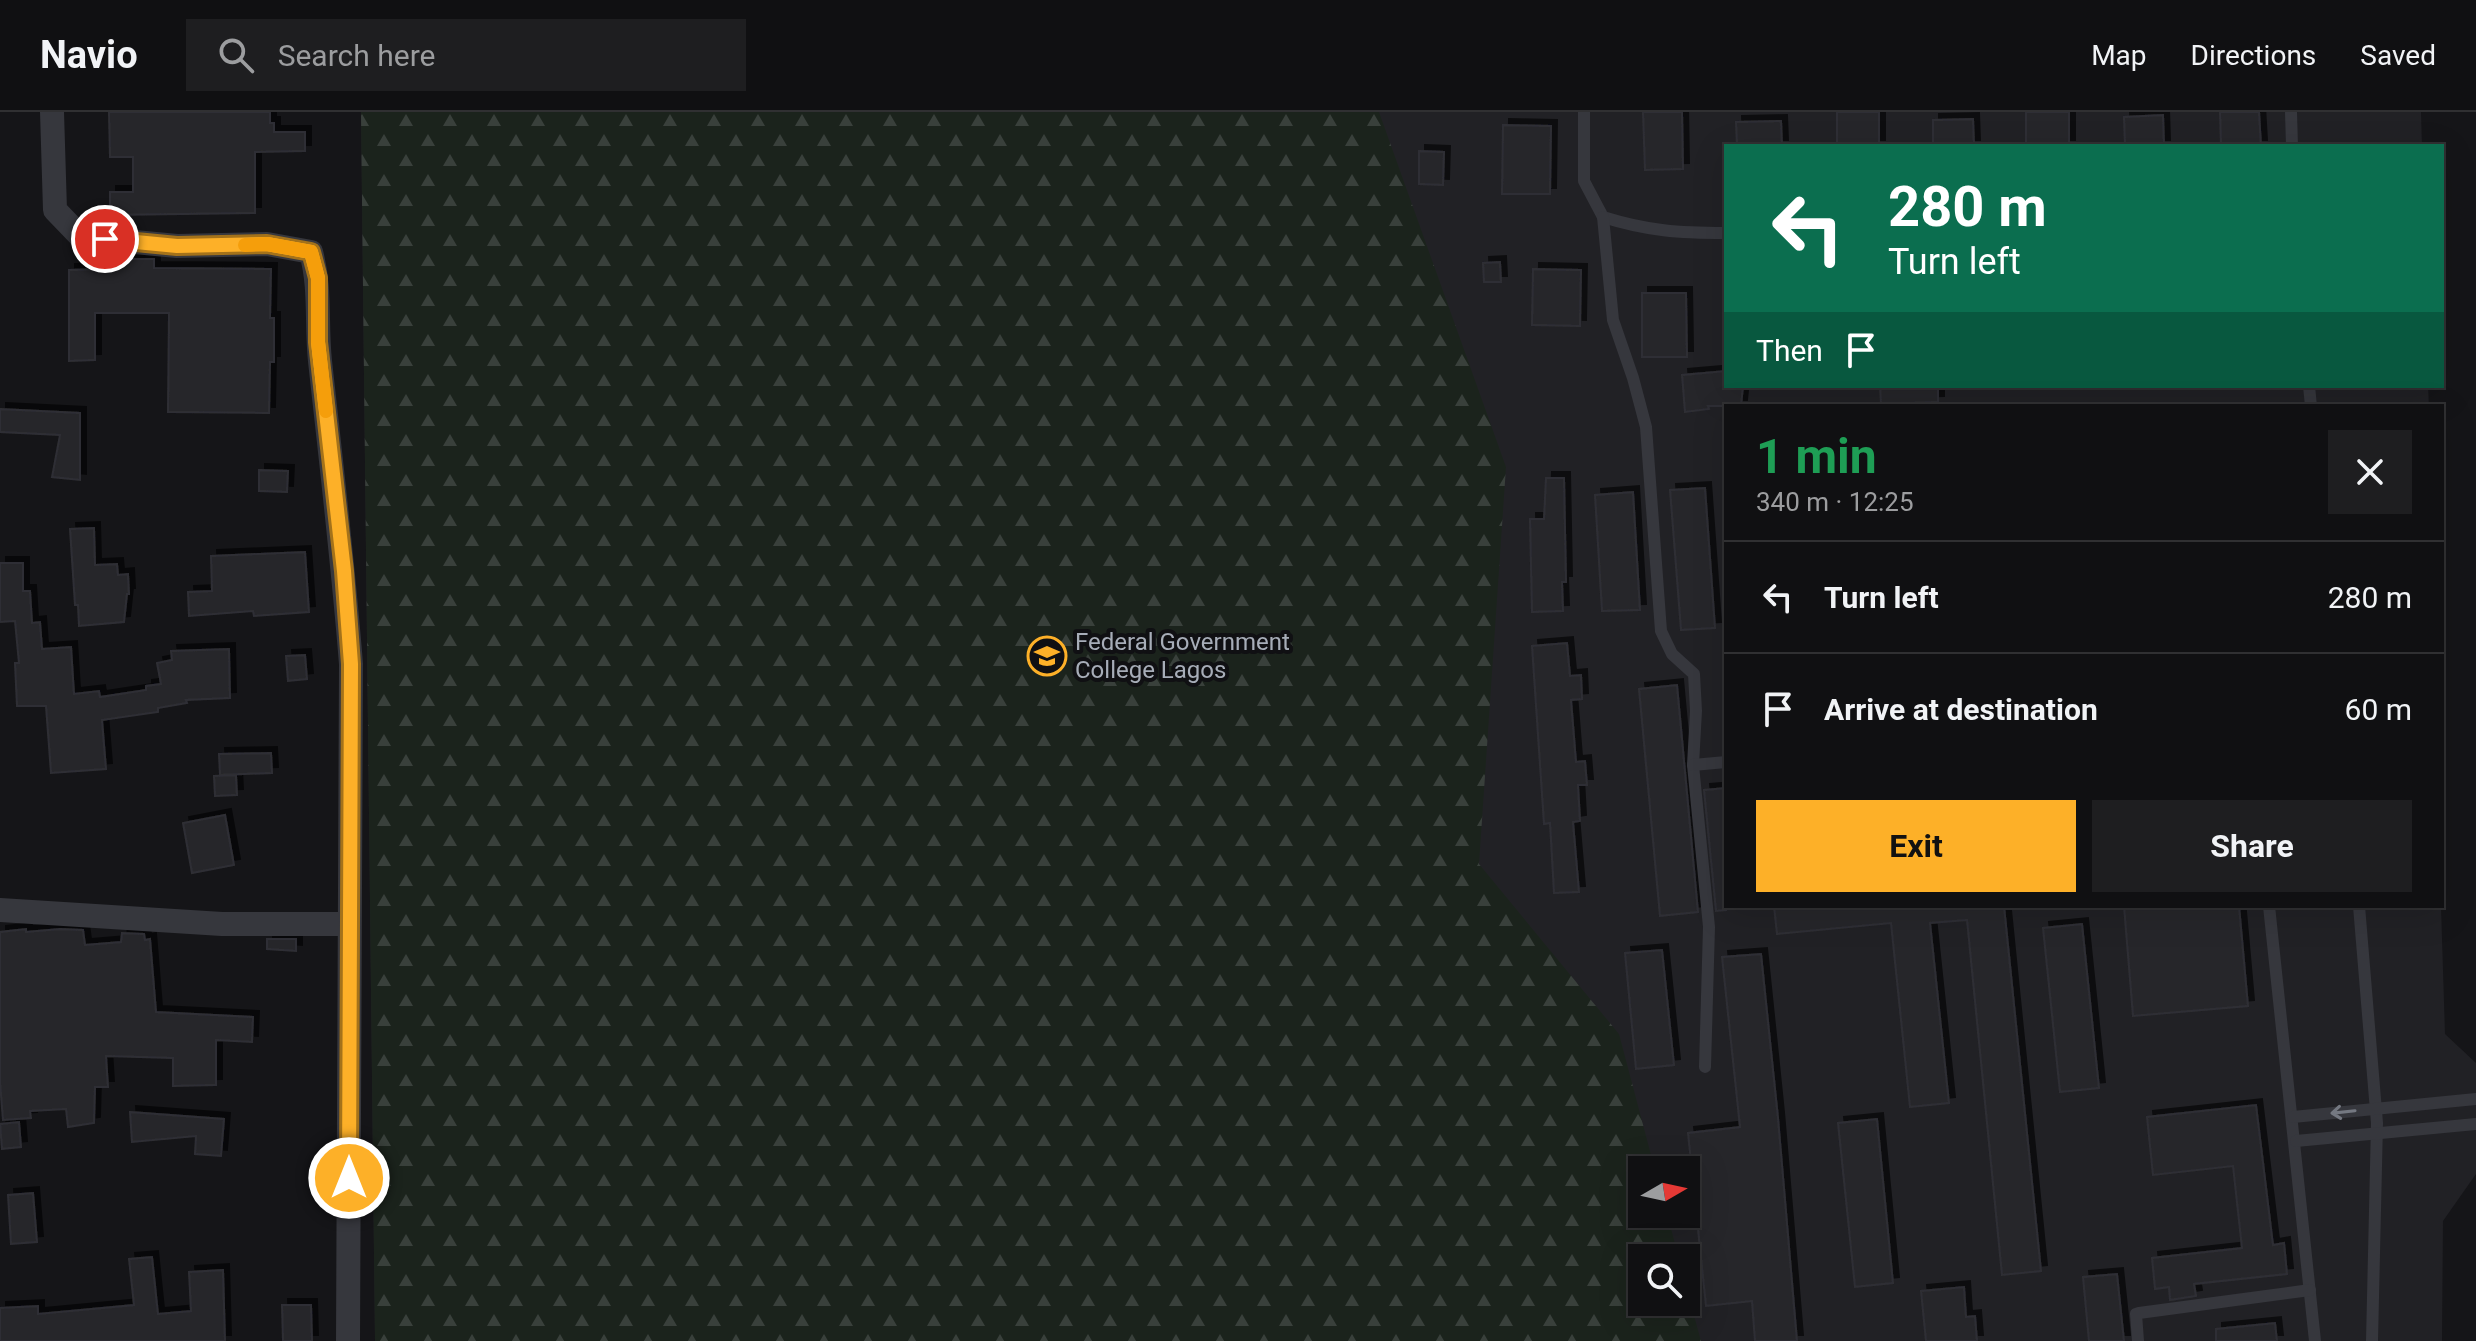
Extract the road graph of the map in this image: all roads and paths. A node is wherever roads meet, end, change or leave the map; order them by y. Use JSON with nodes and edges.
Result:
{"nodes":[{"id":1,"x":52,"y":112,"type":"edge"},
{"id":2,"x":1584,"y":112,"type":"edge"},
{"id":3,"x":2291,"y":112,"type":"edge"},
{"id":4,"x":2292,"y":144,"type":"edge"},
{"id":5,"x":1603,"y":217,"type":"junction"},
{"id":6,"x":1724,"y":233,"type":"edge"},
{"id":7,"x":1724,"y":762,"type":"edge"},
{"id":8,"x":1693,"y":765,"type":"junction"},
{"id":9,"x":2269,"y":908,"type":"edge"},
{"id":10,"x":2359,"y":908,"type":"edge"},
{"id":11,"x":0,"y":910,"type":"edge"},
{"id":12,"x":349,"y":924,"type":"junction"},
{"id":13,"x":1705,"y":1067,"type":"dead end"},
{"id":14,"x":2476,"y":1099,"type":"edge"},
{"id":15,"x":2376,"y":1108,"type":"junction"},
{"id":16,"x":2293,"y":1117,"type":"junction"},
{"id":17,"x":2476,"y":1124,"type":"edge"},
{"id":18,"x":2377,"y":1134,"type":"junction"},
{"id":19,"x":2296,"y":1141,"type":"junction"},
{"id":20,"x":2310,"y":1290,"type":"junction"},
{"id":21,"x":348,"y":1341,"type":"edge"},
{"id":22,"x":2138,"y":1341,"type":"edge"},
{"id":23,"x":2315,"y":1341,"type":"edge"},
{"id":24,"x":2372,"y":1341,"type":"edge"}],
"edges":[{"from":1,"to":12,"type":"street"},
{"from":2,"to":5,"type":"lane"},
{"from":3,"to":4,"type":"lane"},
{"from":5,"to":6,"type":"lane"},
{"from":5,"to":8,"type":"lane"},
{"from":7,"to":8,"type":"lane"},
{"from":8,"to":13,"type":"lane"},
{"from":9,"to":16,"type":"lane"},
{"from":10,"to":15,"type":"lane"},
{"from":11,"to":12,"type":"street"},
{"from":12,"to":21,"type":"street"},
{"from":14,"to":15,"type":"lane"},
{"from":15,"to":16,"type":"lane","one_way":true},
{"from":15,"to":18,"type":"lane"},
{"from":16,"to":19,"type":"lane"},
{"from":17,"to":18,"type":"lane"},
{"from":18,"to":19,"type":"lane"},
{"from":18,"to":24,"type":"lane"},
{"from":19,"to":20,"type":"lane"},
{"from":20,"to":22,"type":"lane"},
{"from":20,"to":23,"type":"lane"}]}
